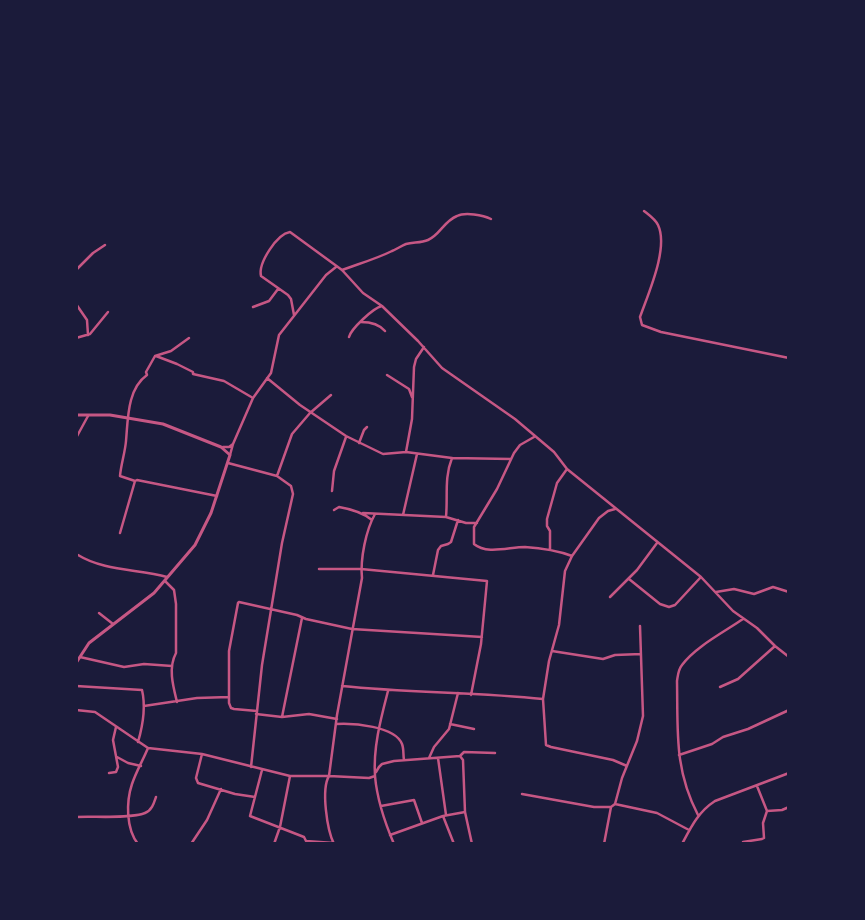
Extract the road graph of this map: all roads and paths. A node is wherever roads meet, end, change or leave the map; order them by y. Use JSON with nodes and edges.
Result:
{"nodes":[{"id":1,"x":644,"y":211,"type":"dead end"},
{"id":2,"x":491,"y":219,"type":"dead end"},
{"id":3,"x":105,"y":245,"type":"dead end"},
{"id":4,"x":337,"y":266,"type":"junction"},
{"id":5,"x":76,"y":270,"type":"edge"},
{"id":6,"x":342,"y":270,"type":"junction"},
{"id":7,"x":278,"y":288,"type":"junction"},
{"id":8,"x":76,"y":304,"type":"edge"},
{"id":9,"x":382,"y":306,"type":"junction"},
{"id":10,"x":253,"y":307,"type":"dead end"},
{"id":11,"x":108,"y":312,"type":"dead end"},
{"id":12,"x":294,"y":315,"type":"junction"},
{"id":13,"x":361,"y":322,"type":"junction"},
{"id":14,"x":385,"y":331,"type":"dead end"},
{"id":15,"x":88,"y":335,"type":"junction"},
{"id":16,"x":349,"y":337,"type":"dead end"},
{"id":17,"x":76,"y":338,"type":"edge"},
{"id":18,"x":189,"y":338,"type":"dead end"},
{"id":19,"x":424,"y":347,"type":"junction"},
{"id":20,"x":156,"y":356,"type":"junction"},
{"id":21,"x":789,"y":358,"type":"edge"},
{"id":22,"x":387,"y":375,"type":"dead end"},
{"id":23,"x":267,"y":378,"type":"junction"},
{"id":24,"x":331,"y":395,"type":"dead end"},
{"id":25,"x":252,"y":398,"type":"junction"},
{"id":26,"x":413,"y":399,"type":"junction"},
{"id":27,"x":310,"y":413,"type":"junction"},
{"id":28,"x":76,"y":415,"type":"edge"},
{"id":29,"x":88,"y":416,"type":"junction"},
{"id":30,"x":126,"y":418,"type":"junction"},
{"id":31,"x":367,"y":427,"type":"dead end"},
{"id":32,"x":346,"y":436,"type":"junction"},
{"id":33,"x":534,"y":436,"type":"junction"},
{"id":34,"x":76,"y":438,"type":"edge"},
{"id":35,"x":359,"y":442,"type":"junction"},
{"id":36,"x":233,"y":444,"type":"junction"},
{"id":37,"x":221,"y":447,"type":"junction"},
{"id":38,"x":406,"y":452,"type":"junction"},
{"id":39,"x":417,"y":454,"type":"junction"},
{"id":40,"x":230,"y":455,"type":"junction"},
{"id":41,"x":452,"y":458,"type":"junction"},
{"id":42,"x":511,"y":459,"type":"junction"},
{"id":43,"x":228,"y":463,"type":"junction"},
{"id":44,"x":567,"y":469,"type":"junction"},
{"id":45,"x":278,"y":476,"type":"junction"},
{"id":46,"x":135,"y":481,"type":"junction"},
{"id":47,"x":332,"y":491,"type":"dead end"},
{"id":48,"x":217,"y":496,"type":"junction"},
{"id":49,"x":615,"y":509,"type":"junction"},
{"id":50,"x":334,"y":510,"type":"dead end"},
{"id":51,"x":363,"y":513,"type":"junction"},
{"id":52,"x":375,"y":514,"type":"junction"},
{"id":53,"x":403,"y":515,"type":"junction"},
{"id":54,"x":446,"y":517,"type":"junction"},
{"id":55,"x":372,"y":520,"type":"junction"},
{"id":56,"x":458,"y":520,"type":"junction"},
{"id":57,"x":477,"y":523,"type":"junction"},
{"id":58,"x":120,"y":533,"type":"dead end"},
{"id":59,"x":657,"y":543,"type":"junction"},
{"id":60,"x":550,"y":549,"type":"junction"},
{"id":61,"x":78,"y":554,"type":"dead end"},
{"id":62,"x":572,"y":556,"type":"junction"},
{"id":63,"x":319,"y":569,"type":"dead end"},
{"id":64,"x":361,"y":570,"type":"junction"},
{"id":65,"x":433,"y":575,"type":"junction"},
{"id":66,"x":168,"y":578,"type":"junction"},
{"id":67,"x":628,"y":578,"type":"junction"},
{"id":68,"x":701,"y":578,"type":"junction"},
{"id":69,"x":165,"y":581,"type":"junction"},
{"id":70,"x":716,"y":592,"type":"junction"},
{"id":71,"x":789,"y":592,"type":"edge"},
{"id":72,"x":610,"y":596,"type":"dead end"},
{"id":73,"x":271,"y":608,"type":"junction"},
{"id":74,"x":98,"y":613,"type":"dead end"},
{"id":75,"x":302,"y":618,"type":"junction"},
{"id":76,"x":743,"y":619,"type":"junction"},
{"id":77,"x":113,"y":624,"type":"junction"},
{"id":78,"x":640,"y":626,"type":"dead end"},
{"id":79,"x":352,"y":629,"type":"junction"},
{"id":80,"x":482,"y":637,"type":"junction"},
{"id":81,"x":775,"y":646,"type":"junction"},
{"id":82,"x":552,"y":650,"type":"junction"},
{"id":83,"x":641,"y":654,"type":"junction"},
{"id":84,"x":80,"y":657,"type":"junction"},
{"id":85,"x":789,"y":657,"type":"edge"},
{"id":86,"x":76,"y":663,"type":"edge"},
{"id":87,"x":172,"y":666,"type":"junction"},
{"id":88,"x":76,"y":686,"type":"edge"},
{"id":89,"x":342,"y":686,"type":"junction"},
{"id":90,"x":720,"y":687,"type":"dead end"},
{"id":91,"x":388,"y":691,"type":"junction"},
{"id":92,"x":458,"y":693,"type":"junction"},
{"id":93,"x":471,"y":695,"type":"junction"},
{"id":94,"x":229,"y":697,"type":"junction"},
{"id":95,"x":543,"y":700,"type":"junction"},
{"id":96,"x":177,"y":702,"type":"junction"},
{"id":97,"x":144,"y":706,"type":"junction"},
{"id":98,"x":76,"y":710,"type":"edge"},
{"id":99,"x":789,"y":710,"type":"edge"},
{"id":100,"x":256,"y":713,"type":"junction"},
{"id":101,"x":282,"y":717,"type":"junction"},
{"id":102,"x":337,"y":719,"type":"junction"},
{"id":103,"x":336,"y":724,"type":"junction"},
{"id":104,"x":450,"y":724,"type":"junction"},
{"id":105,"x":116,"y":727,"type":"junction"},
{"id":106,"x":378,"y":729,"type":"junction"},
{"id":107,"x":474,"y":729,"type":"dead end"},
{"id":108,"x":138,"y":742,"type":"junction"},
{"id":109,"x":148,"y":748,"type":"junction"},
{"id":110,"x":495,"y":753,"type":"dead end"},
{"id":111,"x":202,"y":754,"type":"junction"},
{"id":112,"x":460,"y":756,"type":"junction"},
{"id":113,"x":679,"y":756,"type":"junction"},
{"id":114,"x":117,"y":757,"type":"junction"},
{"id":115,"x":429,"y":758,"type":"junction"},
{"id":116,"x":438,"y":758,"type":"junction"},
{"id":117,"x":404,"y":760,"type":"junction"},
{"id":118,"x":141,"y":766,"type":"junction"},
{"id":119,"x":627,"y":766,"type":"junction"},
{"id":120,"x":251,"y":767,"type":"junction"},
{"id":121,"x":262,"y":770,"type":"junction"},
{"id":122,"x":109,"y":773,"type":"dead end"},
{"id":123,"x":789,"y":773,"type":"edge"},
{"id":124,"x":290,"y":776,"type":"junction"},
{"id":125,"x":330,"y":776,"type":"junction"},
{"id":126,"x":375,"y":776,"type":"junction"},
{"id":127,"x":757,"y":786,"type":"junction"},
{"id":128,"x":221,"y":789,"type":"junction"},
{"id":129,"x":522,"y":794,"type":"dead end"},
{"id":130,"x":156,"y":797,"type":"dead end"},
{"id":131,"x":255,"y":797,"type":"junction"},
{"id":132,"x":615,"y":804,"type":"junction"},
{"id":133,"x":381,"y":806,"type":"junction"},
{"id":134,"x":611,"y":807,"type":"junction"},
{"id":135,"x":789,"y":807,"type":"edge"},
{"id":136,"x":767,"y":811,"type":"junction"},
{"id":137,"x":465,"y":812,"type":"junction"},
{"id":138,"x":698,"y":815,"type":"junction"},
{"id":139,"x":127,"y":816,"type":"junction"},
{"id":140,"x":444,"y":816,"type":"junction"},
{"id":141,"x":76,"y":817,"type":"edge"},
{"id":142,"x":422,"y":823,"type":"junction"},
{"id":143,"x":280,"y":827,"type":"junction"},
{"id":144,"x":689,"y":830,"type":"junction"},
{"id":145,"x":390,"y":835,"type":"junction"},
{"id":146,"x":306,"y":842,"type":"edge"},
{"id":147,"x":743,"y":842,"type":"dead end"},
{"id":148,"x":683,"y":843,"type":"edge"},
{"id":149,"x":138,"y":844,"type":"edge"},
{"id":150,"x":191,"y":844,"type":"edge"},
{"id":151,"x":274,"y":844,"type":"edge"},
{"id":152,"x":334,"y":844,"type":"edge"},
{"id":153,"x":394,"y":844,"type":"edge"},
{"id":154,"x":454,"y":844,"type":"edge"},
{"id":155,"x":472,"y":844,"type":"edge"},
{"id":156,"x":604,"y":844,"type":"edge"}],
"edges":[{"from":1,"to":21,"type":"street"},
{"from":2,"to":6,"type":"street"},
{"from":3,"to":5,"type":"street"},
{"from":4,"to":6,"type":"street"},
{"from":4,"to":7,"type":"street"},
{"from":4,"to":12,"type":"street"},
{"from":6,"to":9,"type":"street"},
{"from":7,"to":10,"type":"street"},
{"from":7,"to":12,"type":"street"},
{"from":8,"to":15,"type":"street"},
{"from":9,"to":13,"type":"street"},
{"from":9,"to":19,"type":"street"},
{"from":11,"to":15,"type":"street"},
{"from":12,"to":23,"type":"street"},
{"from":13,"to":14,"type":"street"},
{"from":13,"to":16,"type":"street"},
{"from":15,"to":17,"type":"street"},
{"from":18,"to":20,"type":"street"},
{"from":19,"to":26,"type":"street"},
{"from":19,"to":33,"type":"street"},
{"from":20,"to":25,"type":"street"},
{"from":20,"to":30,"type":"street"},
{"from":22,"to":26,"type":"street"},
{"from":23,"to":25,"type":"street"},
{"from":23,"to":27,"type":"street"},
{"from":24,"to":27,"type":"street"},
{"from":25,"to":36,"type":"street"},
{"from":26,"to":38,"type":"street"},
{"from":27,"to":32,"type":"street"},
{"from":27,"to":45,"type":"street"},
{"from":28,"to":29,"type":"street"},
{"from":29,"to":30,"type":"street"},
{"from":29,"to":34,"type":"street"},
{"from":30,"to":37,"type":"street"},
{"from":30,"to":46,"type":"street"},
{"from":31,"to":35,"type":"street"},
{"from":32,"to":35,"type":"street"},
{"from":32,"to":47,"type":"street"},
{"from":33,"to":42,"type":"street"},
{"from":33,"to":44,"type":"street"},
{"from":35,"to":38,"type":"street"},
{"from":36,"to":37,"type":"street"},
{"from":36,"to":40,"type":"street"},
{"from":37,"to":40,"type":"street"},
{"from":38,"to":39,"type":"street"},
{"from":39,"to":41,"type":"street"},
{"from":39,"to":53,"type":"street"},
{"from":40,"to":43,"type":"street"},
{"from":41,"to":42,"type":"street"},
{"from":41,"to":54,"type":"street"},
{"from":42,"to":57,"type":"street"},
{"from":43,"to":45,"type":"street"},
{"from":43,"to":48,"type":"street"},
{"from":44,"to":49,"type":"street"},
{"from":44,"to":60,"type":"street"},
{"from":45,"to":73,"type":"street"},
{"from":46,"to":48,"type":"street"},
{"from":46,"to":58,"type":"street"},
{"from":48,"to":66,"type":"street"},
{"from":49,"to":59,"type":"street"},
{"from":49,"to":62,"type":"street"},
{"from":50,"to":51,"type":"street"},
{"from":51,"to":52,"type":"street"},
{"from":51,"to":55,"type":"street"},
{"from":52,"to":53,"type":"street"},
{"from":52,"to":55,"type":"street"},
{"from":53,"to":54,"type":"street"},
{"from":54,"to":56,"type":"street"},
{"from":55,"to":64,"type":"street"},
{"from":56,"to":57,"type":"street"},
{"from":56,"to":65,"type":"street"},
{"from":57,"to":60,"type":"street"},
{"from":59,"to":67,"type":"street"},
{"from":59,"to":68,"type":"street"},
{"from":60,"to":62,"type":"street"},
{"from":61,"to":66,"type":"street"},
{"from":62,"to":82,"type":"street"},
{"from":63,"to":64,"type":"street"},
{"from":64,"to":65,"type":"street"},
{"from":64,"to":79,"type":"street"},
{"from":65,"to":80,"type":"street"},
{"from":66,"to":69,"type":"street"},
{"from":67,"to":68,"type":"street"},
{"from":67,"to":72,"type":"street"},
{"from":68,"to":70,"type":"street"},
{"from":69,"to":77,"type":"street"},
{"from":69,"to":87,"type":"street"},
{"from":70,"to":71,"type":"street"},
{"from":70,"to":76,"type":"street"},
{"from":73,"to":75,"type":"street"},
{"from":73,"to":94,"type":"street"},
{"from":73,"to":100,"type":"street"},
{"from":74,"to":77,"type":"street"},
{"from":75,"to":79,"type":"street"},
{"from":75,"to":101,"type":"street"},
{"from":76,"to":81,"type":"street"},
{"from":76,"to":113,"type":"street"},
{"from":77,"to":84,"type":"street"},
{"from":78,"to":83,"type":"street"},
{"from":79,"to":80,"type":"street"},
{"from":79,"to":89,"type":"street"},
{"from":80,"to":93,"type":"street"},
{"from":81,"to":85,"type":"street"},
{"from":81,"to":90,"type":"street"},
{"from":82,"to":83,"type":"street"},
{"from":82,"to":95,"type":"street"},
{"from":83,"to":119,"type":"street"},
{"from":84,"to":86,"type":"street"},
{"from":84,"to":87,"type":"street"},
{"from":87,"to":96,"type":"street"},
{"from":88,"to":97,"type":"street"},
{"from":89,"to":91,"type":"street"},
{"from":89,"to":102,"type":"street"},
{"from":91,"to":92,"type":"street"},
{"from":91,"to":106,"type":"street"},
{"from":92,"to":93,"type":"street"},
{"from":92,"to":104,"type":"street"},
{"from":93,"to":95,"type":"street"},
{"from":94,"to":96,"type":"street"},
{"from":94,"to":100,"type":"street"},
{"from":95,"to":119,"type":"street"},
{"from":96,"to":97,"type":"street"},
{"from":97,"to":108,"type":"street"},
{"from":98,"to":105,"type":"street"},
{"from":99,"to":113,"type":"street"},
{"from":100,"to":101,"type":"street"},
{"from":100,"to":120,"type":"street"},
{"from":101,"to":102,"type":"street"},
{"from":102,"to":103,"type":"street"},
{"from":103,"to":106,"type":"street"},
{"from":103,"to":125,"type":"street"},
{"from":104,"to":107,"type":"street"},
{"from":104,"to":115,"type":"street"},
{"from":105,"to":108,"type":"street"},
{"from":105,"to":114,"type":"street"},
{"from":106,"to":117,"type":"street"},
{"from":106,"to":126,"type":"street"},
{"from":108,"to":109,"type":"street"},
{"from":109,"to":111,"type":"street"},
{"from":109,"to":118,"type":"street"},
{"from":110,"to":112,"type":"street"},
{"from":111,"to":120,"type":"street"},
{"from":111,"to":128,"type":"street"},
{"from":112,"to":116,"type":"street"},
{"from":112,"to":137,"type":"street"},
{"from":113,"to":138,"type":"street"},
{"from":114,"to":118,"type":"street"},
{"from":114,"to":122,"type":"street"},
{"from":115,"to":116,"type":"street"},
{"from":115,"to":117,"type":"street"},
{"from":116,"to":140,"type":"street"},
{"from":117,"to":126,"type":"street"},
{"from":118,"to":139,"type":"street"},
{"from":119,"to":132,"type":"street"},
{"from":120,"to":121,"type":"street"},
{"from":121,"to":124,"type":"street"},
{"from":121,"to":131,"type":"street"},
{"from":123,"to":127,"type":"street"},
{"from":124,"to":125,"type":"street"},
{"from":124,"to":143,"type":"street"},
{"from":125,"to":126,"type":"street"},
{"from":125,"to":152,"type":"street"},
{"from":126,"to":133,"type":"street"},
{"from":127,"to":136,"type":"street"},
{"from":127,"to":138,"type":"street"},
{"from":128,"to":131,"type":"street"},
{"from":128,"to":150,"type":"street"},
{"from":129,"to":134,"type":"street"},
{"from":130,"to":139,"type":"street"},
{"from":131,"to":143,"type":"street"},
{"from":132,"to":134,"type":"street"},
{"from":132,"to":144,"type":"street"},
{"from":133,"to":142,"type":"street"},
{"from":133,"to":145,"type":"street"},
{"from":134,"to":156,"type":"street"},
{"from":135,"to":136,"type":"street"},
{"from":136,"to":147,"type":"street"},
{"from":137,"to":140,"type":"street"},
{"from":137,"to":155,"type":"street"},
{"from":138,"to":144,"type":"street"},
{"from":139,"to":141,"type":"street"},
{"from":139,"to":149,"type":"street"},
{"from":140,"to":142,"type":"street"},
{"from":140,"to":154,"type":"street"},
{"from":142,"to":145,"type":"street"},
{"from":143,"to":146,"type":"street"},
{"from":143,"to":151,"type":"street"},
{"from":144,"to":148,"type":"street"},
{"from":145,"to":153,"type":"street"},
{"from":146,"to":152,"type":"street"}]}
